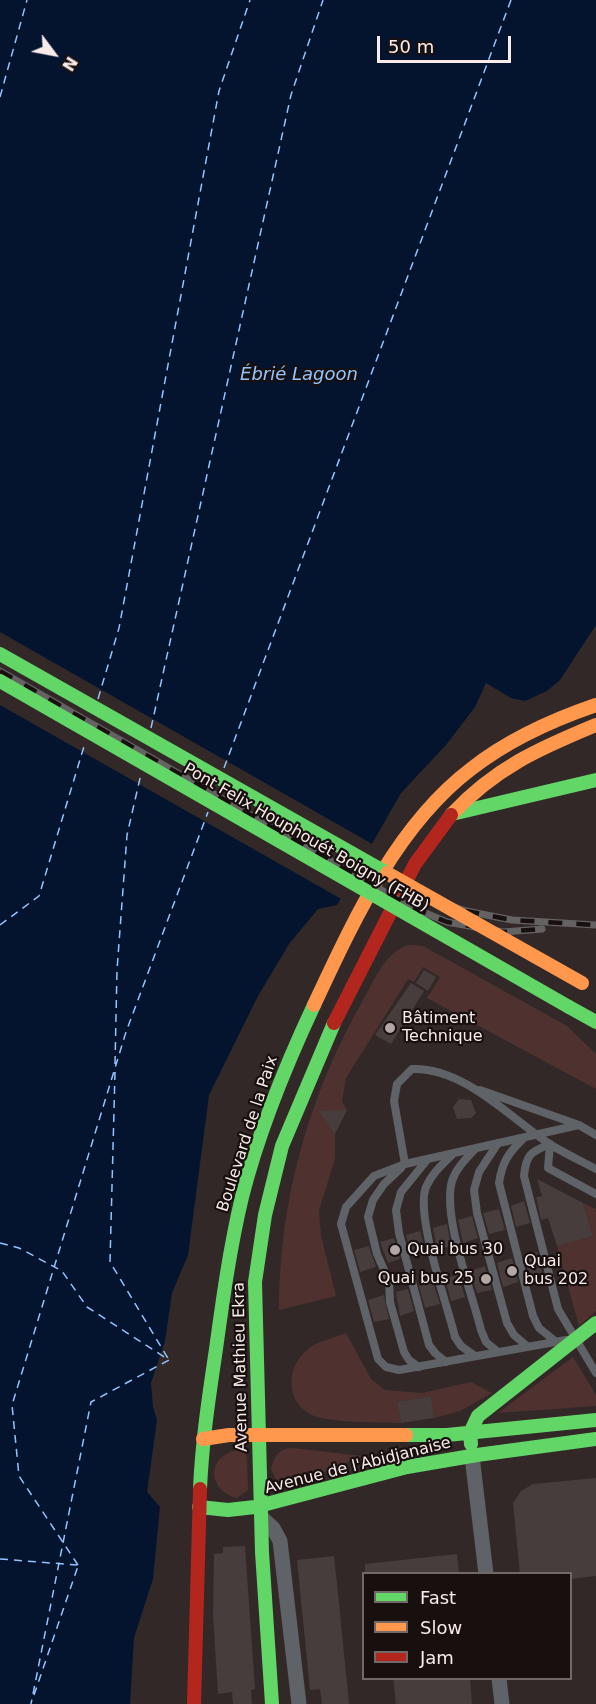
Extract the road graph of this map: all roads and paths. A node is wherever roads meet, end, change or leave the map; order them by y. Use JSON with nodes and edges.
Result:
{"nodes":[{"id":1,"x":0,"y":654,"type":"edge"},
{"id":2,"x":0,"y":681,"type":"edge"},
{"id":3,"x":596,"y":705,"type":"edge"},
{"id":4,"x":596,"y":725,"type":"edge"},
{"id":5,"x":596,"y":780,"type":"edge"},
{"id":6,"x":452,"y":814,"type":"junction"},
{"id":7,"x":596,"y":991,"type":"edge"},
{"id":8,"x":596,"y":1022,"type":"edge"},
{"id":9,"x":470,"y":1086,"type":"junction"},
{"id":10,"x":579,"y":1125,"type":"junction"},
{"id":11,"x":538,"y":1134,"type":"junction"},
{"id":12,"x":596,"y":1135,"type":"edge"},
{"id":13,"x":524,"y":1138,"type":"junction"},
{"id":14,"x":498,"y":1143,"type":"junction"},
{"id":15,"x":550,"y":1144,"type":"junction"},
{"id":16,"x":476,"y":1148,"type":"junction"},
{"id":17,"x":454,"y":1153,"type":"junction"},
{"id":18,"x":428,"y":1159,"type":"junction"},
{"id":19,"x":405,"y":1164,"type":"junction"},
{"id":20,"x":596,"y":1169,"type":"edge"},
{"id":21,"x":596,"y":1194,"type":"edge"},
{"id":22,"x":596,"y":1323,"type":"edge"},
{"id":23,"x":576,"y":1339,"type":"junction"},
{"id":24,"x":555,"y":1341,"type":"junction"},
{"id":25,"x":527,"y":1346,"type":"junction"},
{"id":26,"x":498,"y":1352,"type":"junction"},
{"id":27,"x":475,"y":1356,"type":"junction"},
{"id":28,"x":446,"y":1362,"type":"junction"},
{"id":29,"x":419,"y":1366,"type":"junction"},
{"id":30,"x":596,"y":1373,"type":"edge"},
{"id":31,"x":596,"y":1420,"type":"edge"},
{"id":32,"x":470,"y":1433,"type":"junction"},
{"id":33,"x":260,"y":1435,"type":"junction"},
{"id":34,"x":203,"y":1439,"type":"junction"},
{"id":35,"x":596,"y":1439,"type":"edge"},
{"id":36,"x":472,"y":1456,"type":"junction"},
{"id":37,"x":199,"y":1507,"type":"junction"},
{"id":38,"x":261,"y":1512,"type":"junction"},
{"id":39,"x":486,"y":1572,"type":"edge"},
{"id":40,"x":499,"y":1680,"type":"edge"},
{"id":41,"x":194,"y":1704,"type":"edge"},
{"id":42,"x":272,"y":1704,"type":"edge"},
{"id":43,"x":299,"y":1704,"type":"edge"},
{"id":44,"x":502,"y":1704,"type":"edge"}],
"edges":[{"from":1,"to":7,"type":"main road","name":"Pont Felix Houphouét Boigny (FHB)","bridge":true},
{"from":2,"to":8,"type":"main road","name":"Pont Felix Houphouét Boigny (FHB)","bridge":true},
{"from":3,"to":34,"type":"main road","name":"Boulevard de la Paix"},
{"from":4,"to":6,"type":"main road"},
{"from":5,"to":6,"type":"main road"},
{"from":6,"to":33,"type":"main road","name":"Avenue Mathieu Ekra"},
{"from":9,"to":10,"type":"lane"},
{"from":9,"to":11,"type":"lane"},
{"from":9,"to":19,"type":"lane"},
{"from":10,"to":11,"type":"lane"},
{"from":10,"to":12,"type":"lane"},
{"from":11,"to":13,"type":"lane"},
{"from":11,"to":15,"type":"lane"},
{"from":13,"to":14,"type":"lane"},
{"from":13,"to":15,"type":"lane"},
{"from":13,"to":24,"type":"lane"},
{"from":14,"to":16,"type":"lane"},
{"from":14,"to":25,"type":"lane"},
{"from":15,"to":20,"type":"lane"},
{"from":15,"to":21,"type":"lane"},
{"from":15,"to":23,"type":"lane"},
{"from":16,"to":17,"type":"lane"},
{"from":16,"to":26,"type":"lane"},
{"from":17,"to":18,"type":"lane"},
{"from":17,"to":27,"type":"lane"},
{"from":18,"to":19,"type":"lane"},
{"from":18,"to":28,"type":"lane"},
{"from":19,"to":29,"type":"lane"},
{"from":19,"to":29,"type":"lane"},
{"from":22,"to":23,"type":"main road"},
{"from":23,"to":24,"type":"lane"},
{"from":23,"to":30,"type":"lane"},
{"from":23,"to":32,"type":"main road"},
{"from":24,"to":25,"type":"lane"},
{"from":25,"to":26,"type":"lane"},
{"from":26,"to":27,"type":"lane"},
{"from":27,"to":28,"type":"lane"},
{"from":28,"to":29,"type":"lane"},
{"from":31,"to":32,"type":"main road","name":"Avenue de l'Abidjanaise"},
{"from":32,"to":33,"type":"main road","name":"Avenue de l'Abidjanaise"},
{"from":32,"to":36,"type":"main road"},
{"from":33,"to":34,"type":"main road","name":"Avenue de l'Abidjanaise"},
{"from":33,"to":38,"type":"main road","name":"Avenue Mathieu Ekra"},
{"from":34,"to":37,"type":"main road","name":"Boulevard de la Paix"},
{"from":35,"to":36,"type":"main road","name":"Avenue de l'Abidjanaise"},
{"from":36,"to":38,"type":"main road","name":"Avenue de l'Abidjanaise"},
{"from":36,"to":39,"type":"street"},
{"from":37,"to":38,"type":"main road","name":"Avenue de l'Abidjanaise"},
{"from":37,"to":41,"type":"main road","name":"Boulevard de la Paix"},
{"from":38,"to":42,"type":"main road","name":"Avenue Mathieu Ekra"},
{"from":38,"to":43,"type":"street"},
{"from":40,"to":44,"type":"street"}]}
